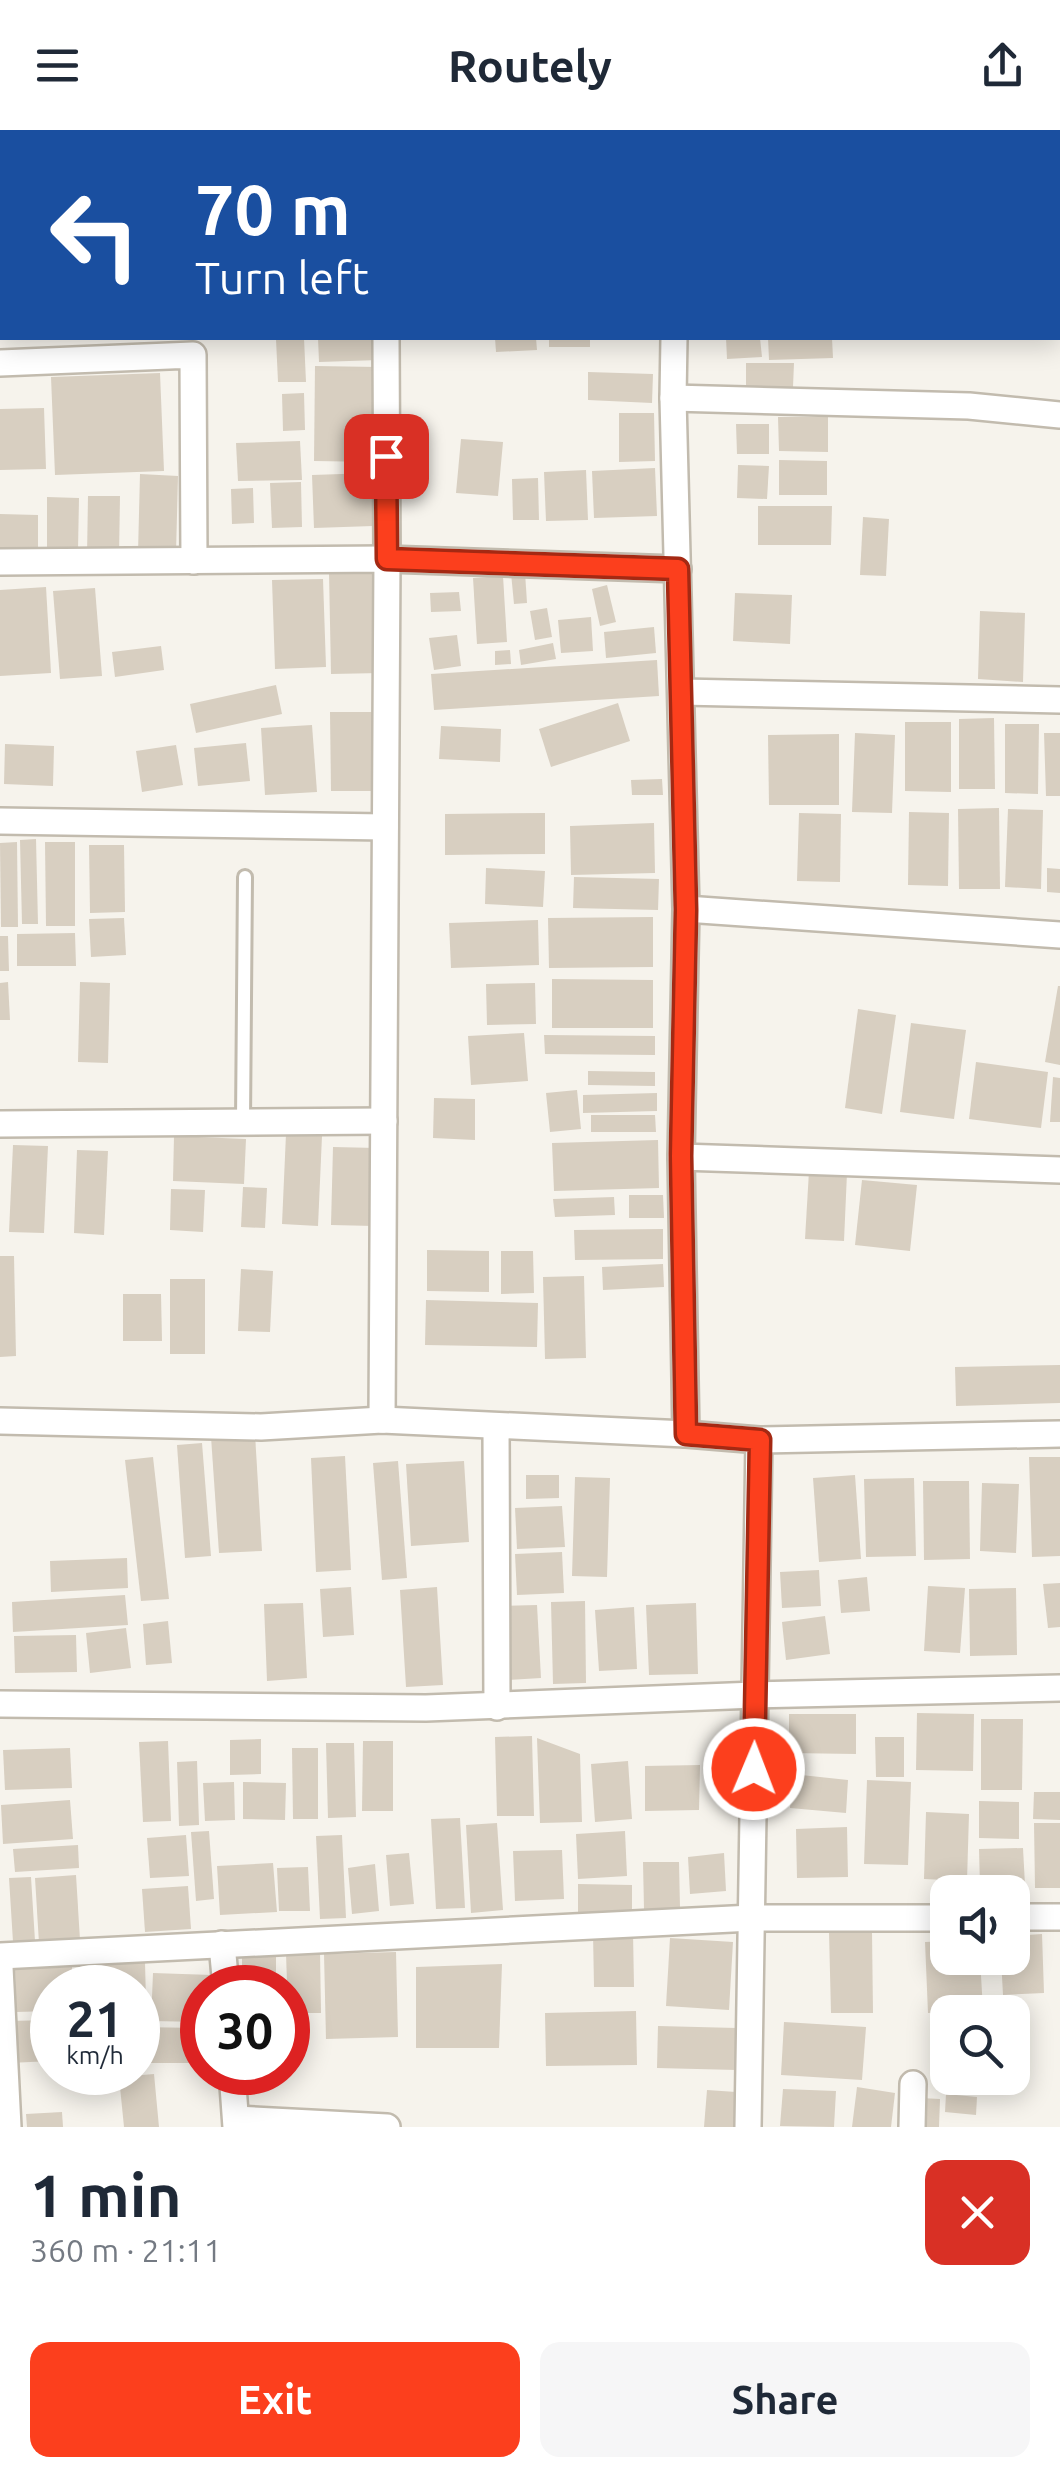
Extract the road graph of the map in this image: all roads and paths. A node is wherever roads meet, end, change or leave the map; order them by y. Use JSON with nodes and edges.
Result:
{"nodes":[{"id":1,"x":386,"y":340,"type":"edge"},
{"id":2,"x":674,"y":340,"type":"edge"},
{"id":3,"x":193,"y":346,"type":"edge"},
{"id":4,"x":0,"y":363,"type":"edge"},
{"id":5,"x":673,"y":398,"type":"junction"},
{"id":6,"x":1060,"y":415,"type":"edge"},
{"id":7,"x":387,"y":559,"type":"junction"},
{"id":8,"x":194,"y":561,"type":"junction"},
{"id":9,"x":0,"y":562,"type":"edge"},
{"id":10,"x":678,"y":569,"type":"junction"},
{"id":11,"x":681,"y":692,"type":"junction"},
{"id":12,"x":1060,"y":700,"type":"edge"},
{"id":13,"x":0,"y":821,"type":"edge"},
{"id":14,"x":385,"y":827,"type":"junction"},
{"id":15,"x":245,"y":877,"type":"dead end"},
{"id":16,"x":686,"y":910,"type":"junction"},
{"id":17,"x":1060,"y":936,"type":"edge"},
{"id":18,"x":384,"y":1121,"type":"junction"},
{"id":19,"x":244,"y":1122,"type":"junction"},
{"id":20,"x":0,"y":1124,"type":"edge"},
{"id":21,"x":681,"y":1156,"type":"junction"},
{"id":22,"x":1060,"y":1170,"type":"edge"},
{"id":23,"x":0,"y":1420,"type":"edge"},
{"id":24,"x":382,"y":1420,"type":"junction"},
{"id":25,"x":496,"y":1426,"type":"junction"},
{"id":26,"x":686,"y":1434,"type":"junction"},
{"id":27,"x":1060,"y":1434,"type":"edge"},
{"id":28,"x":760,"y":1440,"type":"junction"},
{"id":29,"x":1060,"y":1688,"type":"edge"},
{"id":30,"x":756,"y":1695,"type":"junction"},
{"id":31,"x":0,"y":1704,"type":"edge"},
{"id":32,"x":497,"y":1707,"type":"junction"},
{"id":33,"x":1060,"y":1917,"type":"edge"},
{"id":34,"x":752,"y":1918,"type":"junction"},
{"id":35,"x":930,"y":1918,"type":"edge"},
{"id":36,"x":1030,"y":1918,"type":"edge"},
{"id":37,"x":222,"y":1944,"type":"junction"},
{"id":38,"x":0,"y":1956,"type":"edge"},
{"id":39,"x":224,"y":1965,"type":"edge"},
{"id":40,"x":0,"y":1967,"type":"edge"},
{"id":41,"x":913,"y":2084,"type":"dead end"},
{"id":42,"x":4,"y":2089,"type":"edge"},
{"id":43,"x":234,"y":2095,"type":"edge"},
{"id":44,"x":236,"y":2123,"type":"edge"},
{"id":45,"x":8,"y":2127,"type":"edge"},
{"id":46,"x":387,"y":2127,"type":"edge"},
{"id":47,"x":748,"y":2127,"type":"edge"},
{"id":48,"x":912,"y":2127,"type":"edge"}],
"edges":[{"from":1,"to":7,"type":"street"},
{"from":2,"to":5,"type":"street"},
{"from":3,"to":4,"type":"street"},
{"from":3,"to":8,"type":"street"},
{"from":5,"to":6,"type":"street"},
{"from":5,"to":10,"type":"street"},
{"from":7,"to":8,"type":"street"},
{"from":7,"to":10,"type":"street"},
{"from":7,"to":14,"type":"street"},
{"from":8,"to":9,"type":"street"},
{"from":10,"to":11,"type":"street"},
{"from":11,"to":12,"type":"street"},
{"from":11,"to":16,"type":"street"},
{"from":13,"to":14,"type":"street"},
{"from":14,"to":18,"type":"street"},
{"from":15,"to":19,"type":"lane"},
{"from":16,"to":17,"type":"street"},
{"from":16,"to":21,"type":"street"},
{"from":18,"to":19,"type":"street"},
{"from":18,"to":24,"type":"street"},
{"from":19,"to":20,"type":"street"},
{"from":21,"to":22,"type":"street"},
{"from":21,"to":26,"type":"street"},
{"from":23,"to":24,"type":"street"},
{"from":24,"to":25,"type":"street"},
{"from":25,"to":26,"type":"street"},
{"from":25,"to":32,"type":"street"},
{"from":26,"to":28,"type":"street"},
{"from":27,"to":28,"type":"street"},
{"from":28,"to":30,"type":"street"},
{"from":29,"to":30,"type":"street"},
{"from":30,"to":32,"type":"street"},
{"from":30,"to":34,"type":"street"},
{"from":31,"to":32,"type":"street"},
{"from":33,"to":36,"type":"street"},
{"from":34,"to":35,"type":"street"},
{"from":34,"to":37,"type":"street"},
{"from":34,"to":47,"type":"street"},
{"from":37,"to":38,"type":"street"},
{"from":37,"to":39,"type":"street"},
{"from":40,"to":42,"type":"street"},
{"from":41,"to":48,"type":"street"},
{"from":42,"to":45,"type":"street"},
{"from":43,"to":44,"type":"street"},
{"from":44,"to":46,"type":"street"}]}
